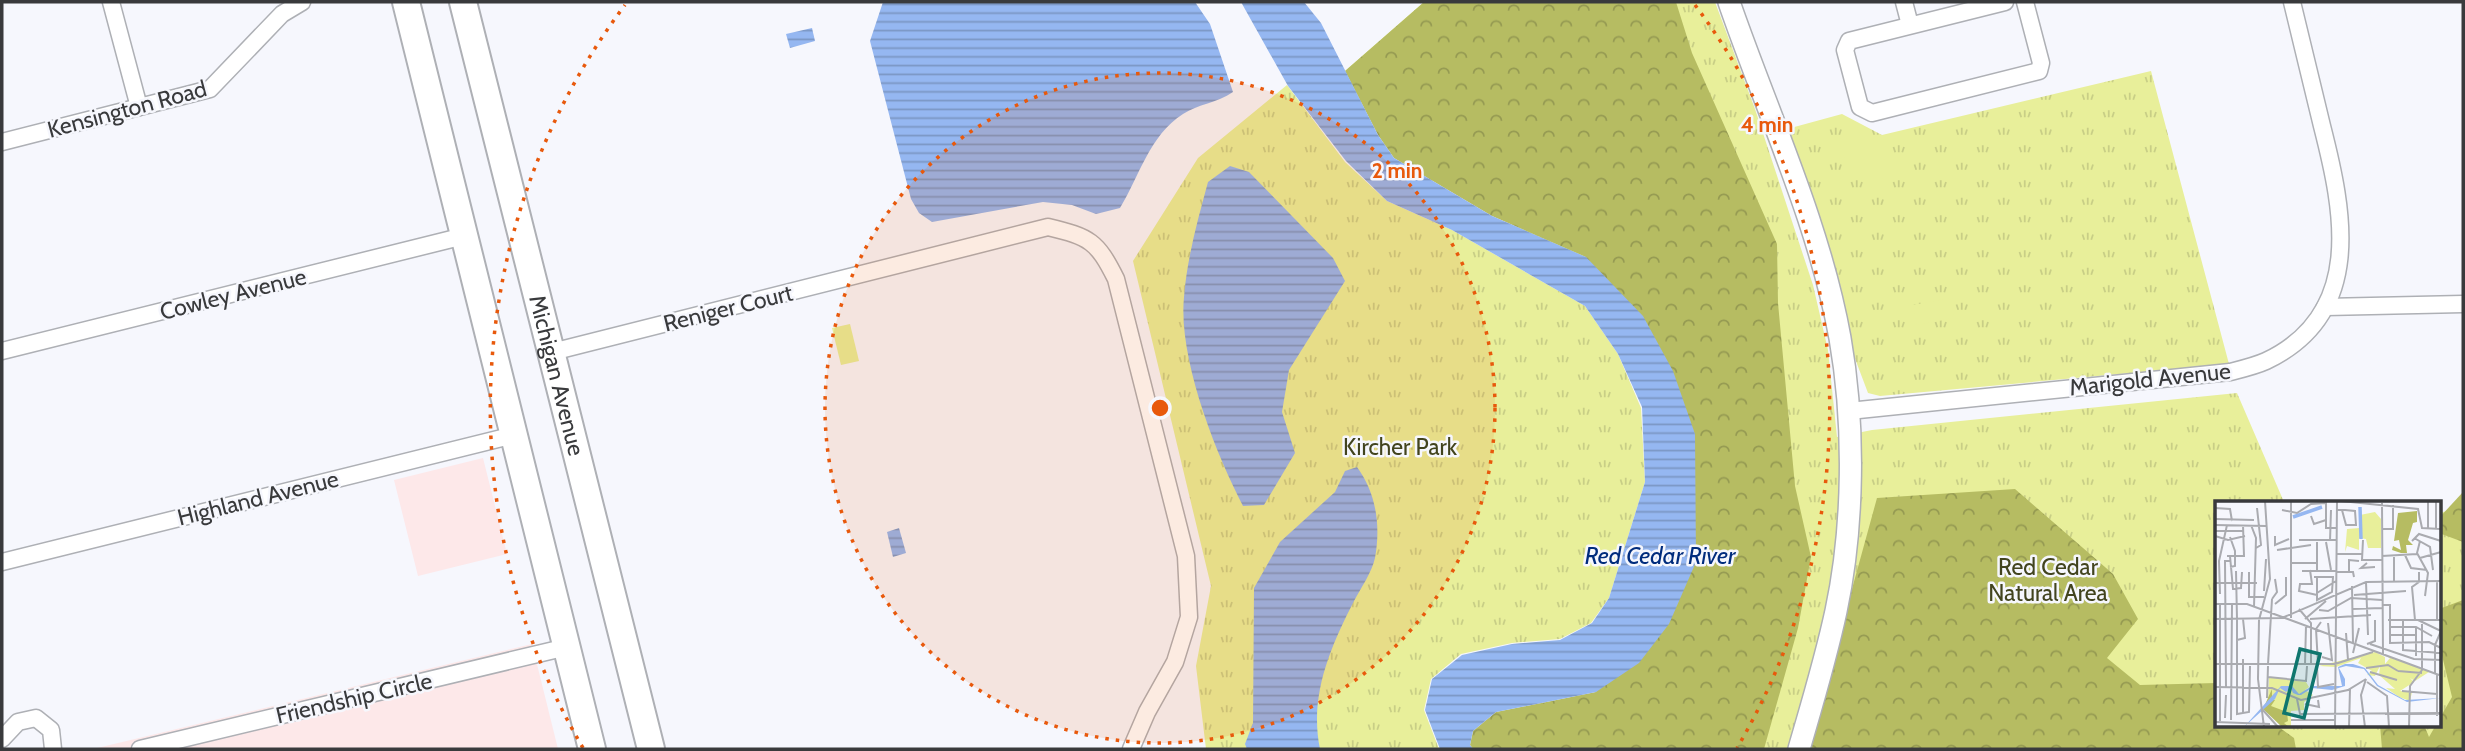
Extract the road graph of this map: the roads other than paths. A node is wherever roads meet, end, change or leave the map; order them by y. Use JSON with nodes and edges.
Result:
{"nodes":[{"id":1,"x":111,"y":2,"type":"edge"},
{"id":2,"x":302,"y":2,"type":"edge"},
{"id":3,"x":406,"y":2,"type":"edge"},
{"id":4,"x":463,"y":2,"type":"edge"},
{"id":5,"x":1729,"y":2,"type":"edge"},
{"id":6,"x":1904,"y":2,"type":"edge"},
{"id":7,"x":2006,"y":2,"type":"edge"},
{"id":8,"x":2025,"y":2,"type":"edge"},
{"id":9,"x":2292,"y":2,"type":"edge"},
{"id":10,"x":1910,"y":25,"type":"junction"},
{"id":11,"x":139,"y":107,"type":"junction"},
{"id":12,"x":2,"y":142,"type":"edge"},
{"id":13,"x":464,"y":236,"type":"junction"},
{"id":14,"x":2463,"y":304,"type":"edge"},
{"id":15,"x":2325,"y":307,"type":"junction"},
{"id":16,"x":2,"y":351,"type":"edge"},
{"id":17,"x":552,"y":352,"type":"junction"},
{"id":18,"x":1849,"y":411,"type":"junction"},
{"id":19,"x":514,"y":435,"type":"junction"},
{"id":20,"x":2,"y":562,"type":"edge"},
{"id":21,"x":567,"y":647,"type":"junction"},
{"id":22,"x":2,"y":739,"type":"edge"},
{"id":23,"x":595,"y":744,"type":"edge"},
{"id":24,"x":649,"y":747,"type":"edge"},
{"id":25,"x":53,"y":749,"type":"edge"},
{"id":26,"x":140,"y":749,"type":"edge"},
{"id":27,"x":1131,"y":749,"type":"edge"},
{"id":28,"x":1799,"y":749,"type":"edge"}],
"edges":[{"from":1,"to":11,"type":"street"},
{"from":2,"to":11,"type":"street","name":"Kensington Road"},
{"from":3,"to":13,"type":"main road"},
{"from":4,"to":17,"type":"main road","name":"Michigan Avenue"},
{"from":5,"to":18,"type":"street"},
{"from":6,"to":10,"type":"street"},
{"from":7,"to":10,"type":"street"},
{"from":8,"to":10,"type":"street"},
{"from":9,"to":15,"type":"street","name":"Marigold Avenue"},
{"from":11,"to":12,"type":"street","name":"Kensington Road"},
{"from":13,"to":16,"type":"street","name":"Cowley Avenue"},
{"from":13,"to":19,"type":"main road"},
{"from":14,"to":15,"type":"street"},
{"from":15,"to":18,"type":"street","name":"Marigold Avenue"},
{"from":17,"to":24,"type":"main road","name":"Michigan Avenue"},
{"from":17,"to":27,"type":"street","name":"Reniger Court"},
{"from":18,"to":28,"type":"street"},
{"from":19,"to":20,"type":"street","name":"Highland Avenue"},
{"from":19,"to":21,"type":"main road"},
{"from":21,"to":23,"type":"main road"},
{"from":21,"to":26,"type":"street","name":"Friendship Circle"},
{"from":22,"to":25,"type":"street"}]}
